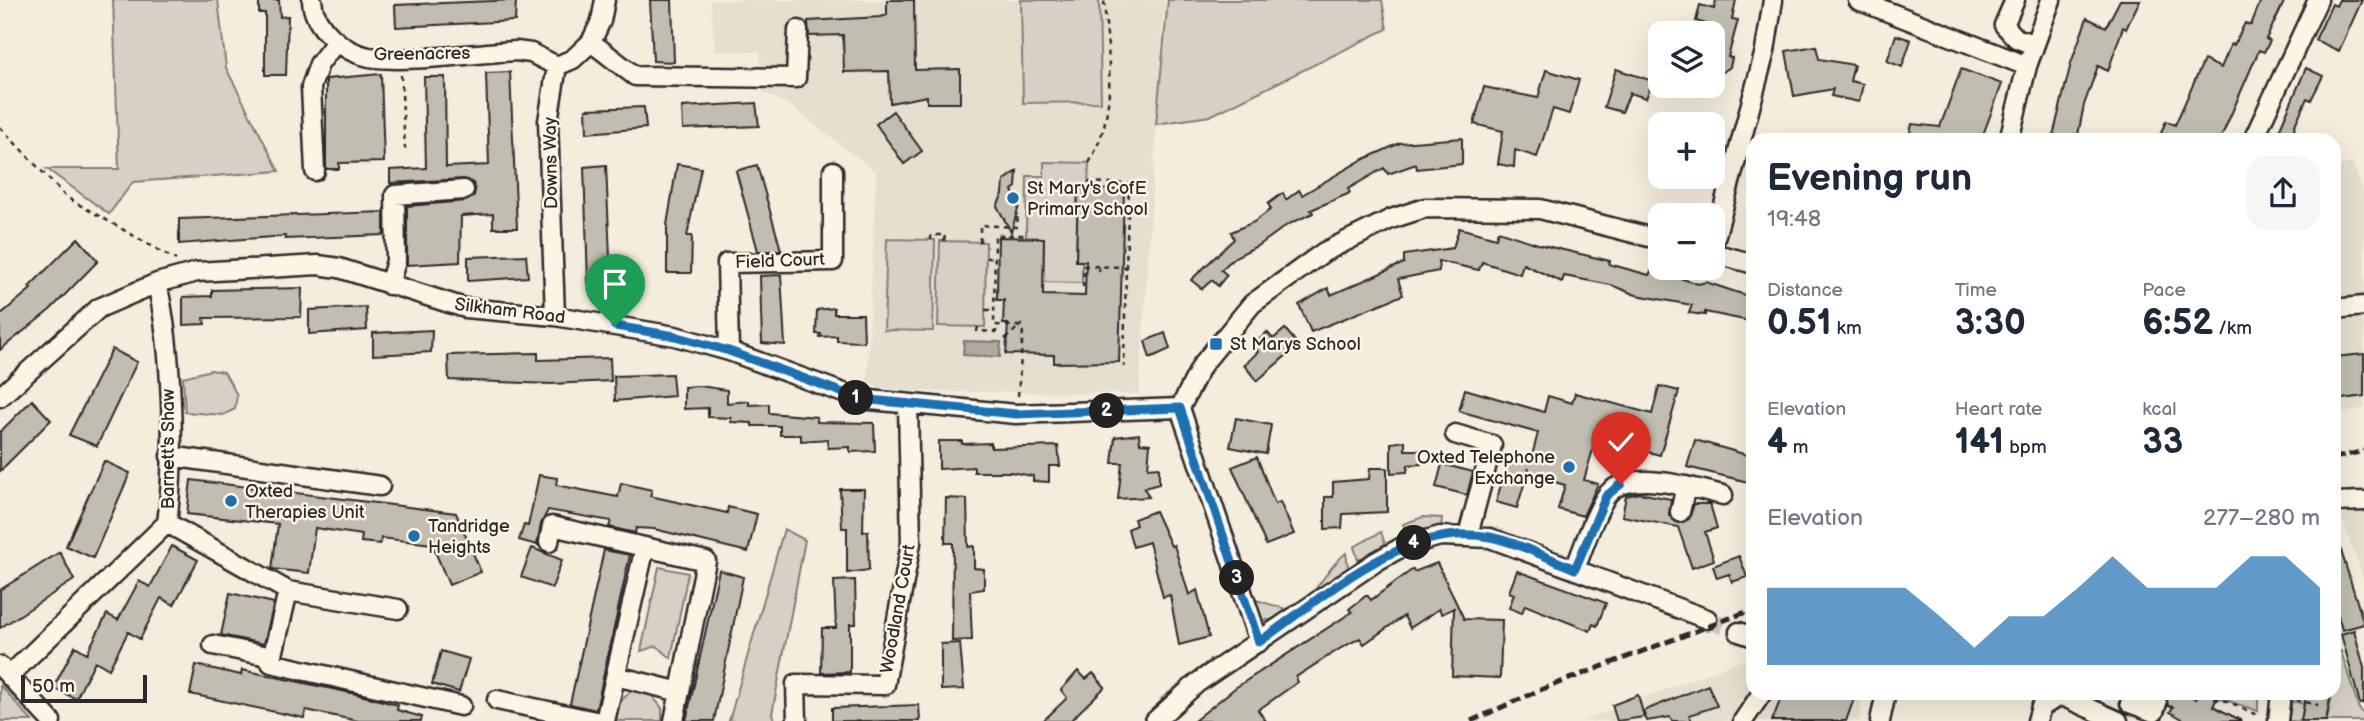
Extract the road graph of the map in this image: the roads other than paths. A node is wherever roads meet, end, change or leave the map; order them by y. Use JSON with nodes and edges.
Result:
{"nodes":[{"id":1,"x":312,"y":0,"type":"edge"},
{"id":2,"x":605,"y":0,"type":"edge"},
{"id":3,"x":1773,"y":0,"type":"edge"},
{"id":4,"x":1858,"y":0,"type":"edge"},
{"id":5,"x":2015,"y":0,"type":"edge"},
{"id":6,"x":2051,"y":0,"type":"edge"},
{"id":7,"x":2318,"y":0,"type":"edge"},
{"id":8,"x":798,"y":30,"type":"dead end"},
{"id":9,"x":336,"y":42,"type":"junction"},
{"id":10,"x":592,"y":43,"type":"junction"},
{"id":11,"x":2034,"y":45,"type":"junction"},
{"id":12,"x":557,"y":66,"type":"junction"},
{"id":13,"x":2027,"y":66,"type":"junction"},
{"id":14,"x":2011,"y":133,"type":"edge"},
{"id":15,"x":2256,"y":133,"type":"edge"},
{"id":16,"x":316,"y":171,"type":"dead end"},
{"id":17,"x":833,"y":171,"type":"dead end"},
{"id":18,"x":464,"y":190,"type":"dead end"},
{"id":19,"x":1724,"y":203,"type":"edge"},
{"id":20,"x":1648,"y":237,"type":"edge"},
{"id":21,"x":1725,"y":256,"type":"edge"},
{"id":22,"x":1746,"y":262,"type":"edge"},
{"id":23,"x":157,"y":283,"type":"junction"},
{"id":24,"x":389,"y":285,"type":"junction"},
{"id":25,"x":2364,"y":306,"type":"edge"},
{"id":26,"x":2341,"y":308,"type":"edge"},
{"id":27,"x":555,"y":316,"type":"junction"},
{"id":28,"x":729,"y":351,"type":"junction"},
{"id":29,"x":0,"y":397,"type":"edge"},
{"id":30,"x":908,"y":405,"type":"junction"},
{"id":31,"x":1180,"y":408,"type":"junction"},
{"id":32,"x":1455,"y":434,"type":"dead end"},
{"id":33,"x":170,"y":456,"type":"junction"},
{"id":34,"x":380,"y":486,"type":"dead end"},
{"id":35,"x":1686,"y":486,"type":"junction"},
{"id":36,"x":1723,"y":495,"type":"dead end"},
{"id":37,"x":2364,"y":500,"type":"edge"},
{"id":38,"x":2341,"y":502,"type":"edge"},
{"id":39,"x":1680,"y":512,"type":"dead end"},
{"id":40,"x":167,"y":523,"type":"junction"},
{"id":41,"x":1468,"y":535,"type":"junction"},
{"id":42,"x":549,"y":542,"type":"dead end"},
{"id":43,"x":645,"y":547,"type":"junction"},
{"id":44,"x":1575,"y":569,"type":"junction"},
{"id":45,"x":288,"y":591,"type":"junction"},
{"id":46,"x":398,"y":609,"type":"dead end"},
{"id":47,"x":1707,"y":619,"type":"tunnel mouth"},
{"id":48,"x":1259,"y":642,"type":"junction"},
{"id":49,"x":212,"y":645,"type":"dead end"},
{"id":50,"x":272,"y":657,"type":"junction"},
{"id":51,"x":4,"y":671,"type":"edge"},
{"id":52,"x":616,"y":676,"type":"junction"},
{"id":53,"x":680,"y":692,"type":"junction"},
{"id":54,"x":497,"y":700,"type":"dead end"},
{"id":55,"x":1757,"y":700,"type":"edge"},
{"id":56,"x":1884,"y":700,"type":"edge"},
{"id":57,"x":2056,"y":700,"type":"edge"},
{"id":58,"x":2076,"y":700,"type":"edge"},
{"id":59,"x":2130,"y":700,"type":"edge"},
{"id":60,"x":2133,"y":700,"type":"edge"},
{"id":61,"x":2284,"y":700,"type":"edge"},
{"id":62,"x":461,"y":706,"type":"dead end"},
{"id":63,"x":2156,"y":707,"type":"dead end"},
{"id":64,"x":51,"y":721,"type":"edge"},
{"id":65,"x":595,"y":721,"type":"edge"},
{"id":66,"x":605,"y":721,"type":"edge"},
{"id":67,"x":674,"y":721,"type":"edge"},
{"id":68,"x":797,"y":721,"type":"edge"},
{"id":69,"x":1155,"y":721,"type":"edge"},
{"id":70,"x":1743,"y":721,"type":"edge"},
{"id":71,"x":1880,"y":721,"type":"edge"},
{"id":72,"x":2037,"y":721,"type":"edge"},
{"id":73,"x":2120,"y":721,"type":"edge"},
{"id":74,"x":2278,"y":721,"type":"edge"}],
"edges":[{"from":1,"to":9,"type":"street","name":"Greenacres"},
{"from":2,"to":10,"type":"street"},
{"from":3,"to":19,"type":"street"},
{"from":4,"to":13,"type":"street"},
{"from":5,"to":11,"type":"street"},
{"from":6,"to":11,"type":"street"},
{"from":7,"to":15,"type":"street"},
{"from":8,"to":10,"type":"street"},
{"from":9,"to":12,"type":"street","name":"Greenacres"},
{"from":9,"to":16,"type":"street"},
{"from":10,"to":12,"type":"street"},
{"from":11,"to":13,"type":"street"},
{"from":12,"to":27,"type":"street","name":"Downs Way"},
{"from":13,"to":14,"type":"street"},
{"from":17,"to":28,"type":"street","name":"Field Court"},
{"from":18,"to":24,"type":"street"},
{"from":20,"to":31,"type":"street"},
{"from":21,"to":22,"type":"street"},
{"from":23,"to":24,"type":"street","name":"Silkham Road"},
{"from":23,"to":29,"type":"street","name":"Silkham Road"},
{"from":23,"to":33,"type":"street","name":"Barnett's Shaw"},
{"from":24,"to":27,"type":"street","name":"Silkham Road"},
{"from":25,"to":26,"type":"street"},
{"from":27,"to":28,"type":"street","name":"Silkham Road"},
{"from":28,"to":30,"type":"street","name":"Silkham Road"},
{"from":30,"to":31,"type":"street","name":"Silkham Road"},
{"from":30,"to":68,"type":"street","name":"Woodland Court"},
{"from":31,"to":48,"type":"street"},
{"from":32,"to":41,"type":"street"},
{"from":33,"to":34,"type":"street"},
{"from":33,"to":40,"type":"street","name":"Barnett's Shaw"},
{"from":35,"to":36,"type":"street"},
{"from":35,"to":39,"type":"street"},
{"from":35,"to":44,"type":"street"},
{"from":37,"to":38,"type":"street"},
{"from":40,"to":45,"type":"street"},
{"from":40,"to":51,"type":"street","name":"Barnett's Shaw"},
{"from":41,"to":44,"type":"street"},
{"from":41,"to":48,"type":"street"},
{"from":42,"to":43,"type":"street"},
{"from":43,"to":52,"type":"street"},
{"from":43,"to":53,"type":"street"},
{"from":44,"to":47,"type":"street"},
{"from":45,"to":46,"type":"street"},
{"from":45,"to":50,"type":"street"},
{"from":48,"to":69,"type":"street"},
{"from":49,"to":50,"type":"street"},
{"from":50,"to":62,"type":"street"},
{"from":51,"to":64,"type":"street"},
{"from":52,"to":53,"type":"street"},
{"from":52,"to":66,"type":"street"},
{"from":53,"to":67,"type":"street"},
{"from":54,"to":65,"type":"street"},
{"from":55,"to":70,"type":"street"},
{"from":56,"to":71,"type":"street"},
{"from":57,"to":72,"type":"street"},
{"from":58,"to":73,"type":"street"},
{"from":59,"to":73,"type":"street"},
{"from":60,"to":63,"type":"street"},
{"from":61,"to":74,"type":"street"}]}
